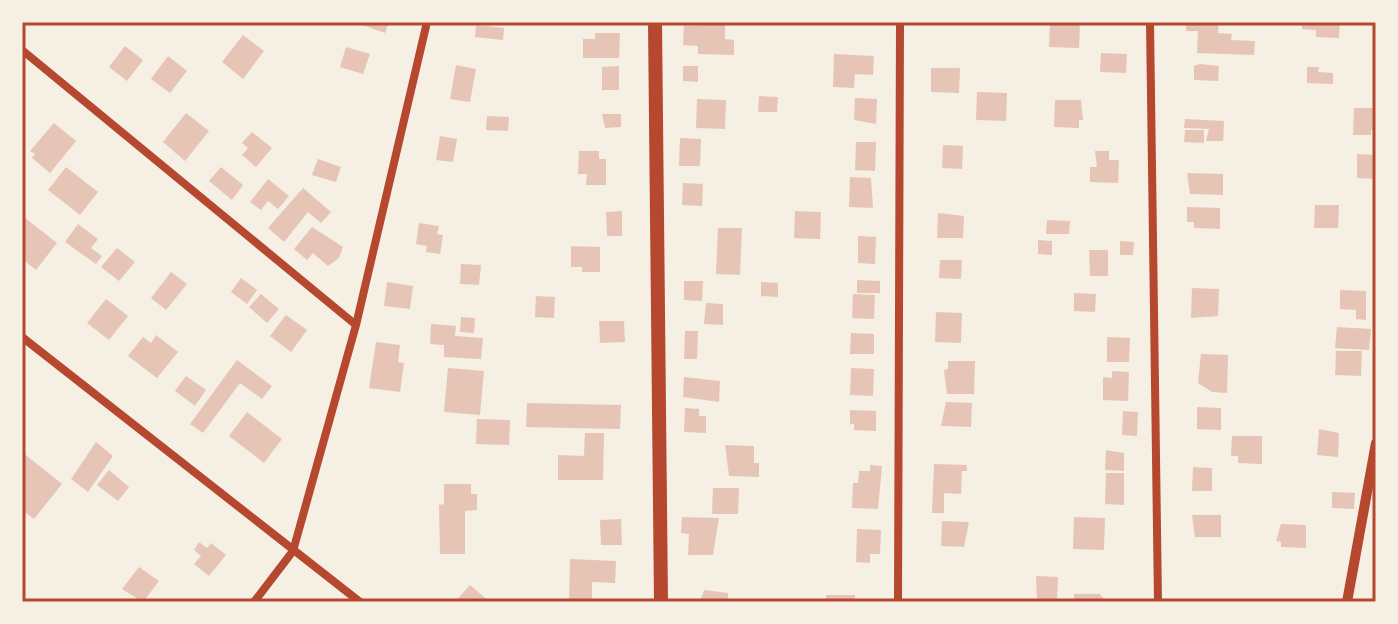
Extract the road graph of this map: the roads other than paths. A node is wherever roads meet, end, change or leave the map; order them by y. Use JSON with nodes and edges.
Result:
{"nodes":[{"id":1,"x":427,"y":22,"type":"edge"},
{"id":2,"x":655,"y":22,"type":"edge"},
{"id":3,"x":900,"y":22,"type":"edge"},
{"id":4,"x":1150,"y":22,"type":"edge"},
{"id":5,"x":22,"y":50,"type":"edge"},
{"id":6,"x":356,"y":325,"type":"junction"},
{"id":7,"x":22,"y":337,"type":"edge"},
{"id":8,"x":1376,"y":443,"type":"edge"},
{"id":9,"x":293,"y":551,"type":"junction"},
{"id":10,"x":254,"y":602,"type":"edge"},
{"id":11,"x":360,"y":602,"type":"edge"},
{"id":12,"x":661,"y":602,"type":"edge"},
{"id":13,"x":898,"y":602,"type":"edge"},
{"id":14,"x":1158,"y":602,"type":"edge"},
{"id":15,"x":1347,"y":602,"type":"edge"}],
"edges":[{"from":1,"to":6,"type":"street"},
{"from":2,"to":12,"type":"main road"},
{"from":3,"to":13,"type":"street"},
{"from":4,"to":14,"type":"street"},
{"from":5,"to":6,"type":"street"},
{"from":6,"to":9,"type":"street"},
{"from":7,"to":9,"type":"street"},
{"from":8,"to":15,"type":"street"},
{"from":9,"to":10,"type":"street"},
{"from":9,"to":11,"type":"street"}]}
